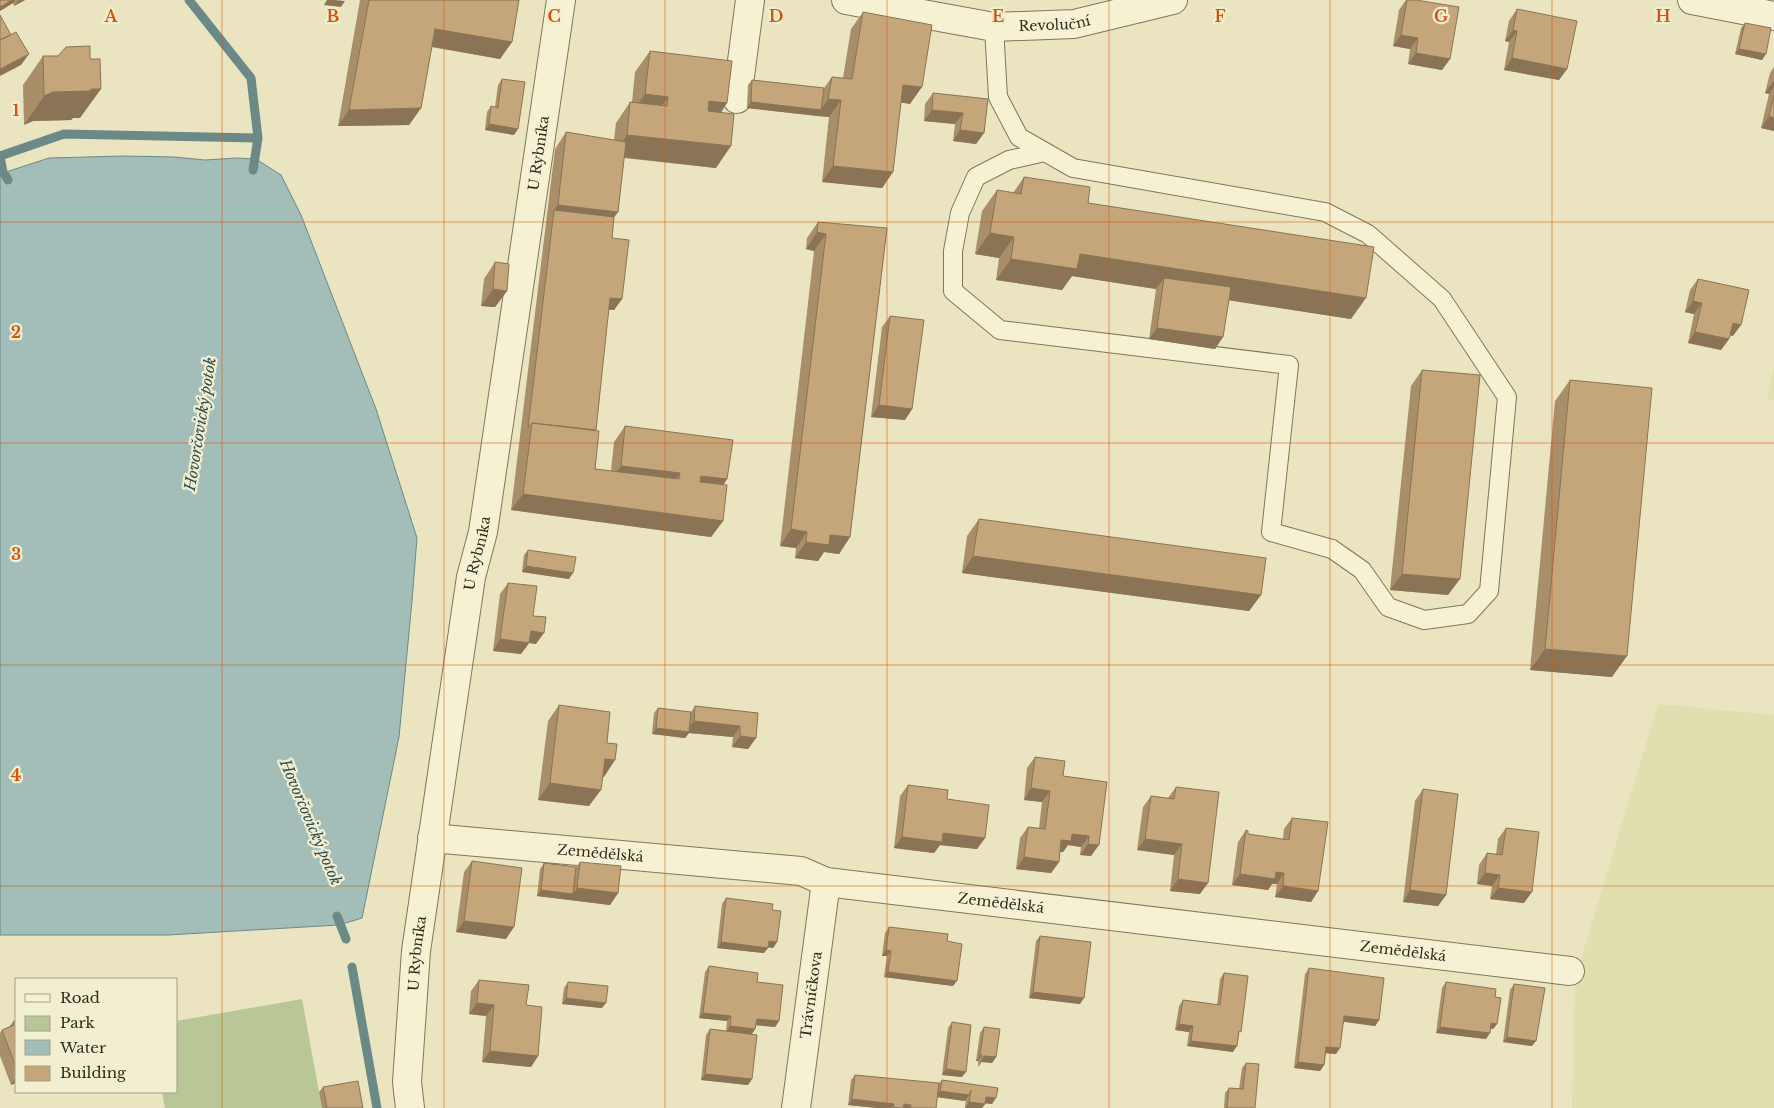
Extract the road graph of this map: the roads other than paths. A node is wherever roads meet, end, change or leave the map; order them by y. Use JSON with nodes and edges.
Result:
{"nodes":[{"id":1,"x":561,"y":0,"type":"edge"},
{"id":2,"x":750,"y":0,"type":"edge"},
{"id":3,"x":846,"y":0,"type":"edge"},
{"id":4,"x":1173,"y":0,"type":"edge"},
{"id":5,"x":1692,"y":0,"type":"edge"},
{"id":6,"x":1774,"y":16,"type":"edge"},
{"id":7,"x":994,"y":27,"type":"junction"},
{"id":8,"x":737,"y":99,"type":"dead end"},
{"id":9,"x":1045,"y":152,"type":"junction"},
{"id":10,"x":432,"y":838,"type":"junction"},
{"id":11,"x":826,"y":882,"type":"junction"},
{"id":12,"x":1570,"y":971,"type":"dead end"},
{"id":13,"x":410,"y":1108,"type":"edge"},
{"id":14,"x":796,"y":1108,"type":"edge"}],
"edges":[{"from":1,"to":10,"type":"street","name":"U Rybníka"},
{"from":2,"to":8,"type":"street"},
{"from":3,"to":7,"type":"street","name":"Revoluční"},
{"from":4,"to":7,"type":"street","name":"Revoluční"},
{"from":5,"to":6,"type":"street"},
{"from":7,"to":9,"type":"lane"},
{"from":9,"to":9,"type":"lane"},
{"from":10,"to":11,"type":"street","name":"Zemědělská"},
{"from":10,"to":13,"type":"street","name":"U Rybníka"},
{"from":11,"to":12,"type":"street","name":"Zemědělská"},
{"from":11,"to":14,"type":"street","name":"Trávníčkova"}]}
